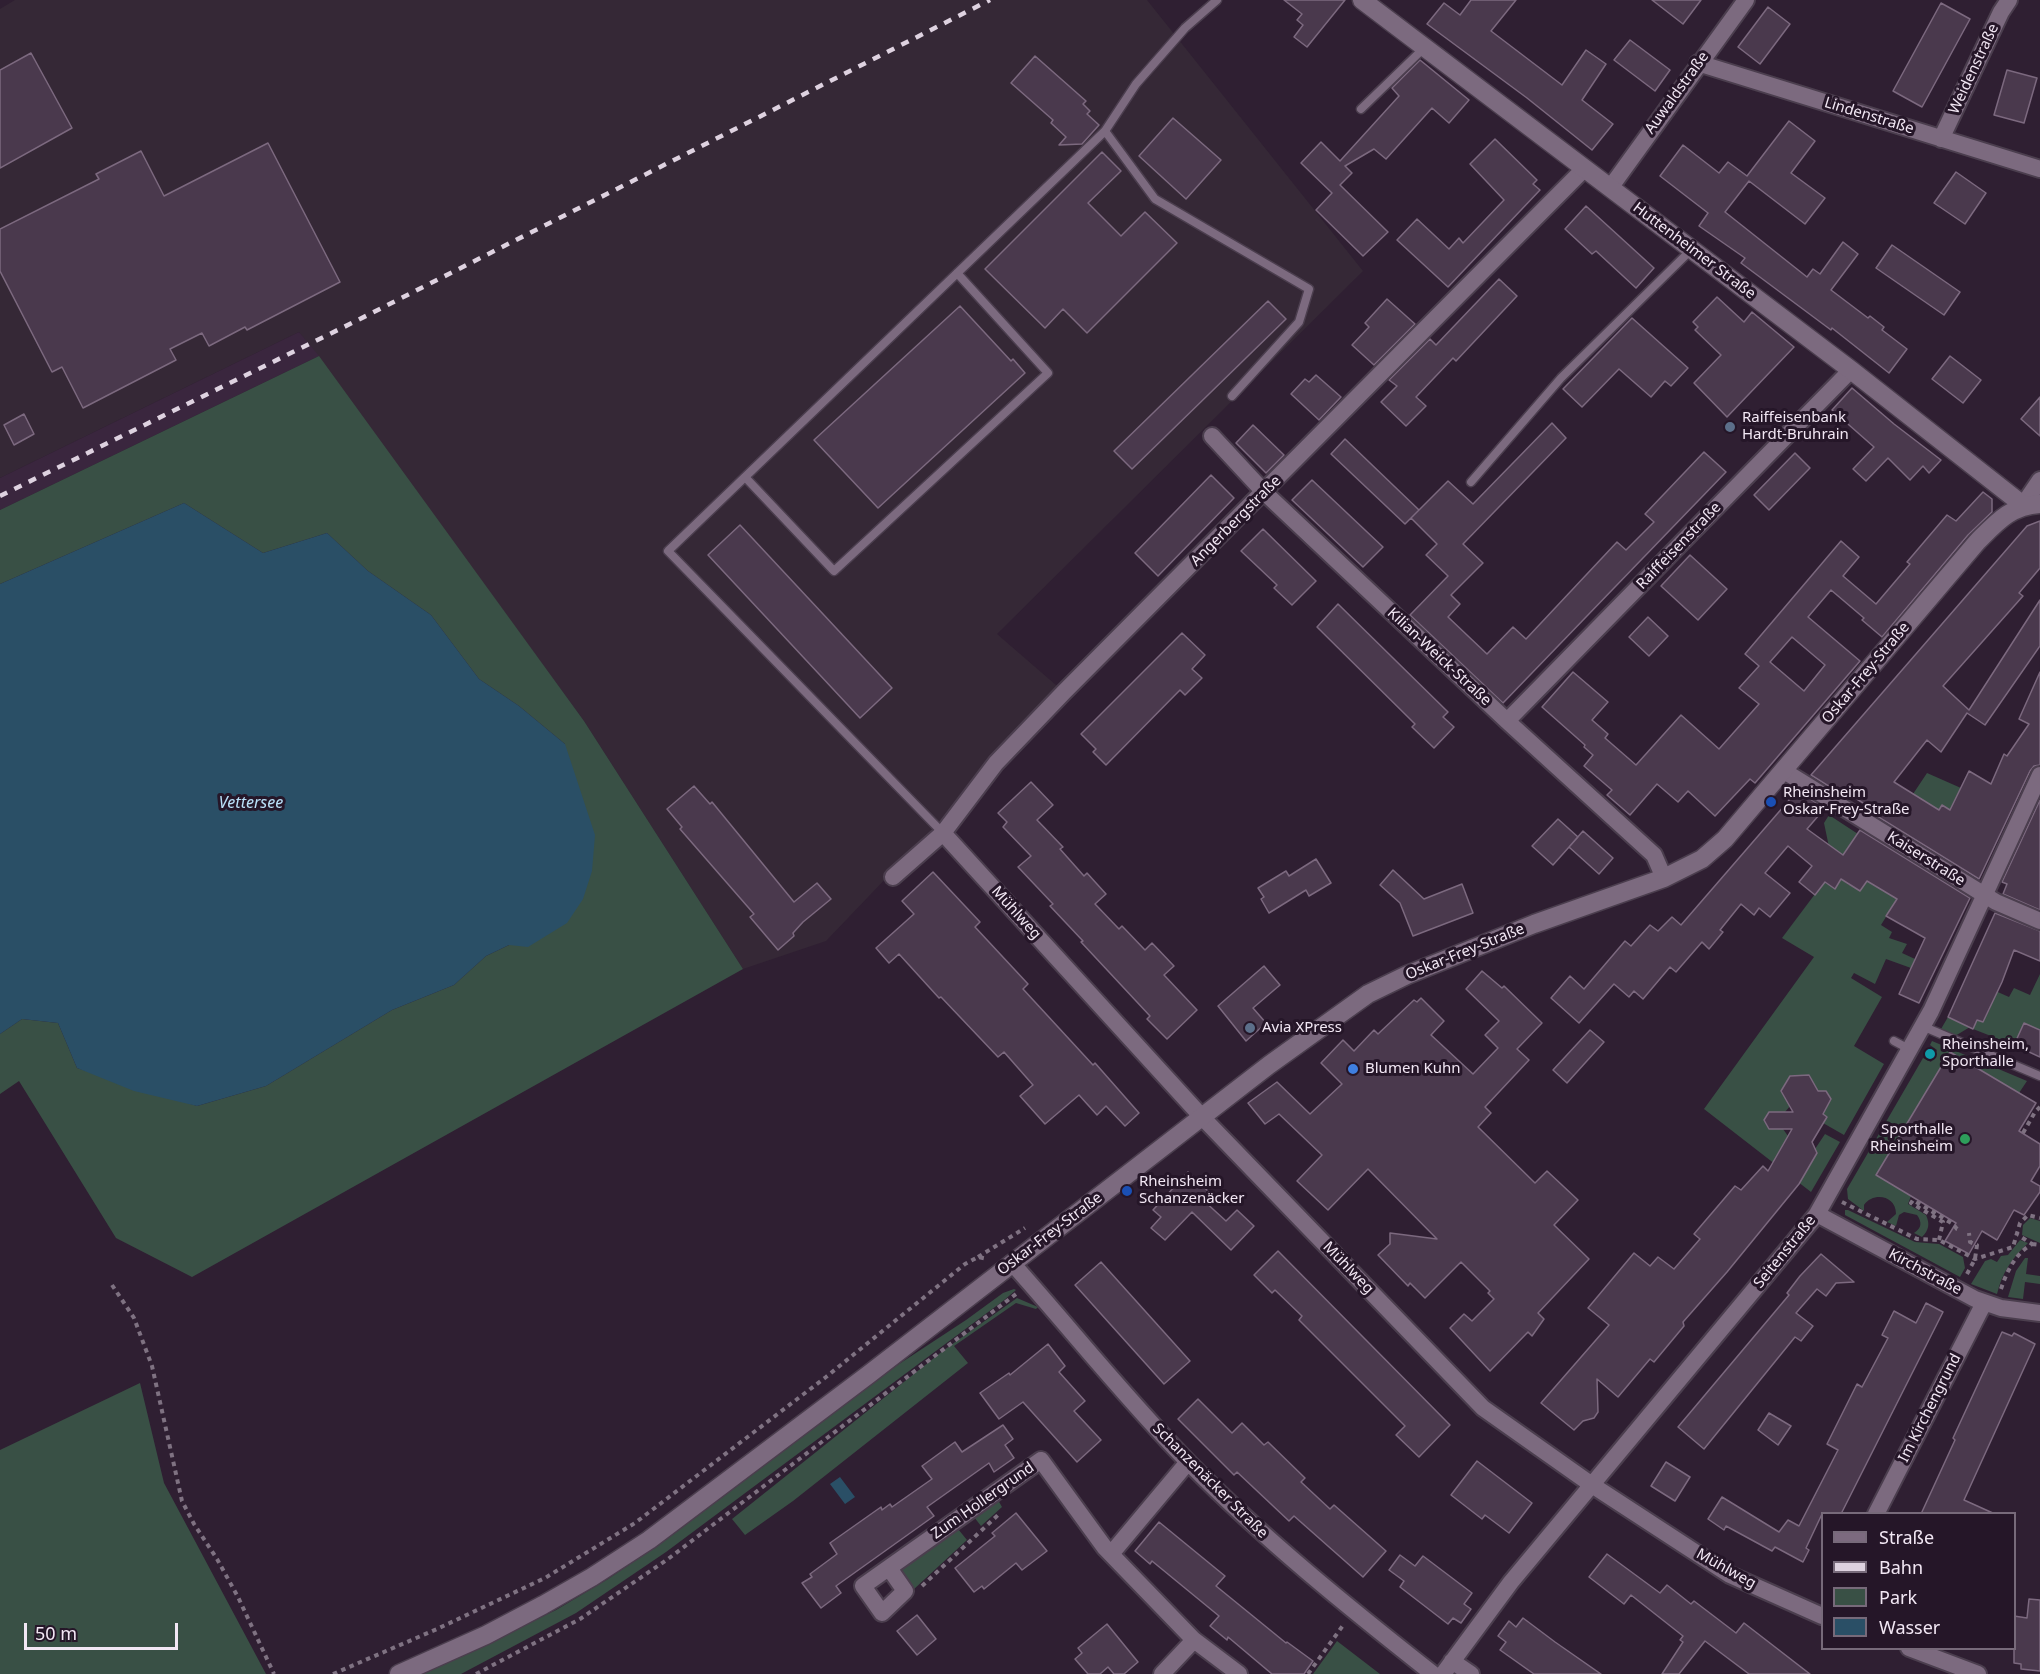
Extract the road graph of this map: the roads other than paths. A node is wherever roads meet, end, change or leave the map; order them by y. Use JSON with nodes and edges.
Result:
{"nodes":[{"id":1,"x":1216,"y":0,"type":"edge"},
{"id":2,"x":1362,"y":0,"type":"edge"},
{"id":3,"x":1746,"y":0,"type":"edge"},
{"id":4,"x":2010,"y":0,"type":"edge"},
{"id":5,"x":1425,"y":47,"type":"junction"},
{"id":6,"x":1698,"y":63,"type":"junction"},
{"id":7,"x":1361,"y":109,"type":"dead end"},
{"id":8,"x":1105,"y":131,"type":"junction"},
{"id":9,"x":1941,"y":139,"type":"junction"},
{"id":10,"x":1584,"y":168,"type":"junction"},
{"id":11,"x":2040,"y":169,"type":"edge"},
{"id":12,"x":1610,"y":188,"type":"junction"},
{"id":13,"x":1691,"y":250,"type":"junction"},
{"id":14,"x":957,"y":273,"type":"junction"},
{"id":15,"x":1851,"y":370,"type":"junction"},
{"id":16,"x":1232,"y":396,"type":"dead end"},
{"id":17,"x":1212,"y":436,"type":"dead end"},
{"id":18,"x":745,"y":477,"type":"junction"},
{"id":19,"x":2040,"y":480,"type":"edge"},
{"id":20,"x":1471,"y":482,"type":"dead end"},
{"id":21,"x":1264,"y":492,"type":"junction"},
{"id":22,"x":2032,"y":504,"type":"edge"},
{"id":23,"x":1507,"y":721,"type":"junction"},
{"id":24,"x":1784,"y":771,"type":"junction"},
{"id":25,"x":2040,"y":775,"type":"edge"},
{"id":26,"x":943,"y":833,"type":"junction"},
{"id":27,"x":893,"y":877,"type":"dead end"},
{"id":28,"x":1664,"y":878,"type":"junction"},
{"id":29,"x":1986,"y":896,"type":"junction"},
{"id":30,"x":2040,"y":921,"type":"edge"},
{"id":31,"x":1922,"y":1026,"type":"junction"},
{"id":32,"x":1894,"y":1041,"type":"dead end"},
{"id":33,"x":1909,"y":1049,"type":"junction"},
{"id":34,"x":2040,"y":1076,"type":"edge"},
{"id":35,"x":1202,"y":1117,"type":"junction"},
{"id":36,"x":1817,"y":1214,"type":"junction"},
{"id":37,"x":1012,"y":1263,"type":"junction"},
{"id":38,"x":1991,"y":1300,"type":"junction"},
{"id":39,"x":2040,"y":1313,"type":"edge"},
{"id":40,"x":1188,"y":1462,"type":"junction"},
{"id":41,"x":1592,"y":1485,"type":"junction"},
{"id":42,"x":1877,"y":1512,"type":"edge"},
{"id":43,"x":1111,"y":1554,"type":"junction"},
{"id":44,"x":889,"y":1569,"type":"dead end"},
{"id":45,"x":1821,"y":1616,"type":"edge"},
{"id":46,"x":1194,"y":1640,"type":"junction"},
{"id":47,"x":1914,"y":1650,"type":"edge"},
{"id":48,"x":1448,"y":1667,"type":"edge"},
{"id":49,"x":399,"y":1674,"type":"edge"},
{"id":50,"x":1162,"y":1674,"type":"edge"},
{"id":51,"x":1239,"y":1674,"type":"edge"},
{"id":52,"x":1433,"y":1674,"type":"edge"},
{"id":53,"x":1471,"y":1674,"type":"edge"},
{"id":54,"x":1978,"y":1674,"type":"edge"}],
"edges":[{"from":1,"to":8,"type":"lane"},
{"from":2,"to":5,"type":"street","name":"Huttenheimer Straße"},
{"from":3,"to":6,"type":"street","name":"Auwaldstraße"},
{"from":4,"to":9,"type":"street","name":"Weidenstraße"},
{"from":5,"to":7,"type":"lane"},
{"from":5,"to":10,"type":"street","name":"Huttenheimer Straße"},
{"from":6,"to":9,"type":"street","name":"Lindenstraße"},
{"from":6,"to":12,"type":"street","name":"Auwaldstraße"},
{"from":8,"to":14,"type":"lane"},
{"from":8,"to":16,"type":"lane"},
{"from":9,"to":11,"type":"street","name":"Lindenstraße"},
{"from":10,"to":12,"type":"street","name":"Huttenheimer Straße"},
{"from":10,"to":21,"type":"street","name":"Angerbergstraße"},
{"from":12,"to":13,"type":"street","name":"Huttenheimer Straße"},
{"from":13,"to":15,"type":"street","name":"Huttenheimer Straße"},
{"from":13,"to":20,"type":"lane"},
{"from":14,"to":18,"type":"lane"},
{"from":14,"to":18,"type":"lane"},
{"from":15,"to":22,"type":"street","name":"Huttenheimer Straße"},
{"from":15,"to":23,"type":"street","name":"Raiffeisenstraße"},
{"from":17,"to":21,"type":"street","name":"Kilian-Weick-Straße"},
{"from":18,"to":26,"type":"lane"},
{"from":19,"to":22,"type":"street"},
{"from":21,"to":23,"type":"street","name":"Kilian-Weick-Straße"},
{"from":21,"to":26,"type":"street","name":"Angerbergstraße"},
{"from":22,"to":24,"type":"street","name":"Oskar-Frey-Straße"},
{"from":23,"to":28,"type":"street","name":"Kilian-Weick-Straße"},
{"from":24,"to":28,"type":"street","name":"Oskar-Frey-Straße"},
{"from":24,"to":29,"type":"street","name":"Kaiserstraße"},
{"from":25,"to":29,"type":"street","name":"Seitenstraße"},
{"from":26,"to":27,"type":"street","name":"Angerbergstraße"},
{"from":26,"to":35,"type":"street","name":"Mühlweg"},
{"from":28,"to":35,"type":"street","name":"Oskar-Frey-Straße"},
{"from":29,"to":30,"type":"street","name":"Kaiserstraße"},
{"from":29,"to":31,"type":"street","name":"Seitenstraße"},
{"from":31,"to":33,"type":"street","name":"Seitenstraße"},
{"from":31,"to":34,"type":"lane"},
{"from":32,"to":33,"type":"lane"},
{"from":33,"to":36,"type":"street","name":"Seitenstraße"},
{"from":35,"to":37,"type":"street","name":"Oskar-Frey-Straße"},
{"from":35,"to":41,"type":"street","name":"Mühlweg"},
{"from":36,"to":38,"type":"street","name":"Kirchstraße"},
{"from":36,"to":41,"type":"street","name":"Seitenstraße"},
{"from":37,"to":40,"type":"street","name":"Schanzenäcker Straße"},
{"from":37,"to":49,"type":"street","name":"Oskar-Frey-Straße"},
{"from":38,"to":39,"type":"street","name":"Kirchstraße"},
{"from":38,"to":42,"type":"street","name":"Im Kirchengrund"},
{"from":40,"to":43,"type":"street"},
{"from":40,"to":52,"type":"street","name":"Schanzenäcker Straße"},
{"from":41,"to":45,"type":"street","name":"Mühlweg"},
{"from":41,"to":48,"type":"street","name":"Seitenstraße"},
{"from":43,"to":44,"type":"street","name":"Zum Hollergrund"},
{"from":43,"to":46,"type":"street","name":"Zum Hollergrund"},
{"from":46,"to":50,"type":"street"},
{"from":46,"to":51,"type":"street","name":"Zum Hollergrund"},
{"from":47,"to":54,"type":"street"},
{"from":48,"to":53,"type":"street"}]}
